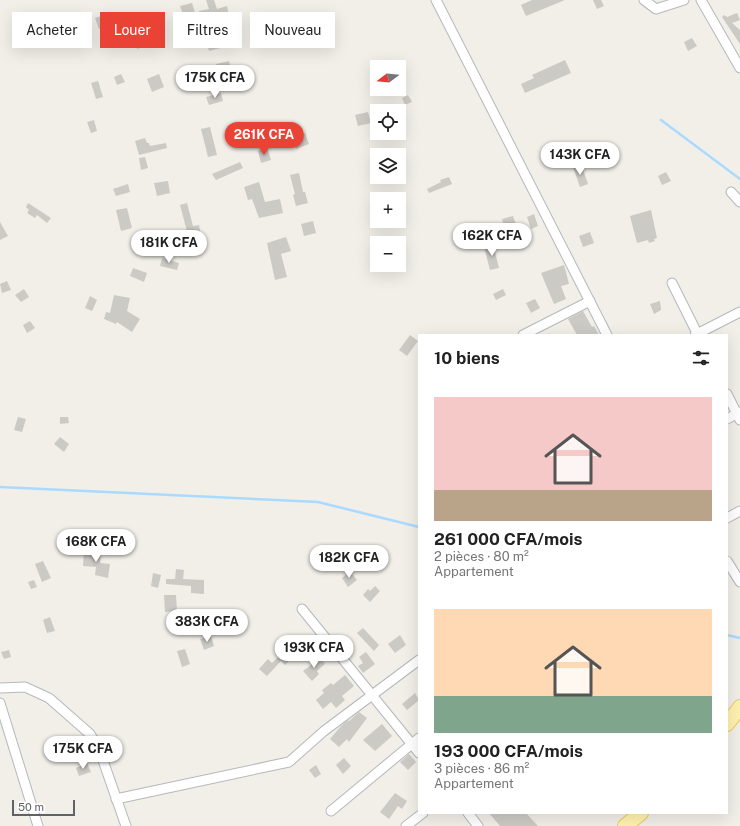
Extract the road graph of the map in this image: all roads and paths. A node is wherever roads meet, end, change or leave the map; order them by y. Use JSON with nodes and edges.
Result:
{"nodes":[{"id":1,"x":436,"y":0,"type":"edge"},
{"id":2,"x":644,"y":0,"type":"edge"},
{"id":3,"x":684,"y":0,"type":"edge"},
{"id":4,"x":700,"y":0,"type":"edge"},
{"id":5,"x":740,"y":68,"type":"edge"},
{"id":6,"x":731,"y":192,"type":"dead end"},
{"id":7,"x":740,"y":202,"type":"edge"},
{"id":8,"x":672,"y":283,"type":"dead end"},
{"id":9,"x":590,"y":301,"type":"junction"},
{"id":10,"x":740,"y":312,"type":"edge"},
{"id":11,"x":525,"y":334,"type":"edge"},
{"id":12,"x":606,"y":334,"type":"edge"},
{"id":13,"x":696,"y":334,"type":"edge"},
{"id":14,"x":698,"y":334,"type":"edge"},
{"id":15,"x":728,"y":396,"type":"edge"},
{"id":16,"x":739,"y":415,"type":"edge"},
{"id":17,"x":728,"y":419,"type":"edge"},
{"id":18,"x":740,"y":511,"type":"edge"},
{"id":19,"x":728,"y":517,"type":"edge"},
{"id":20,"x":728,"y":563,"type":"edge"},
{"id":21,"x":740,"y":582,"type":"edge"},
{"id":22,"x":302,"y":609,"type":"dead end"},
{"id":23,"x":418,"y":661,"type":"edge"},
{"id":24,"x":0,"y":688,"type":"edge"},
{"id":25,"x":372,"y":695,"type":"junction"},
{"id":26,"x":0,"y":702,"type":"edge"},
{"id":27,"x":740,"y":707,"type":"edge"},
{"id":28,"x":728,"y":723,"type":"edge"},
{"id":29,"x":415,"y":741,"type":"edge"},
{"id":30,"x":116,"y":799,"type":"junction"},
{"id":31,"x":331,"y":811,"type":"dead end"},
{"id":32,"x":422,"y":814,"type":"edge"},
{"id":33,"x":469,"y":814,"type":"edge"},
{"id":34,"x":38,"y":826,"type":"edge"},
{"id":35,"x":126,"y":826,"type":"edge"},
{"id":36,"x":406,"y":826,"type":"edge"},
{"id":37,"x":478,"y":826,"type":"edge"}],
"edges":[{"from":1,"to":9,"type":"street"},
{"from":2,"to":3,"type":"street"},
{"from":4,"to":5,"type":"street"},
{"from":6,"to":7,"type":"street"},
{"from":8,"to":13,"type":"street"},
{"from":9,"to":11,"type":"street"},
{"from":9,"to":12,"type":"street"},
{"from":10,"to":14,"type":"street"},
{"from":15,"to":16,"type":"street"},
{"from":16,"to":17,"type":"street"},
{"from":18,"to":19,"type":"street"},
{"from":20,"to":21,"type":"street"},
{"from":22,"to":25,"type":"street"},
{"from":23,"to":25,"type":"street"},
{"from":24,"to":30,"type":"street"},
{"from":25,"to":29,"type":"street"},
{"from":25,"to":30,"type":"street"},
{"from":26,"to":34,"type":"street"},
{"from":27,"to":28,"type":"main road"},
{"from":29,"to":31,"type":"street"},
{"from":30,"to":35,"type":"street"},
{"from":32,"to":36,"type":"street"},
{"from":33,"to":37,"type":"street"}]}
